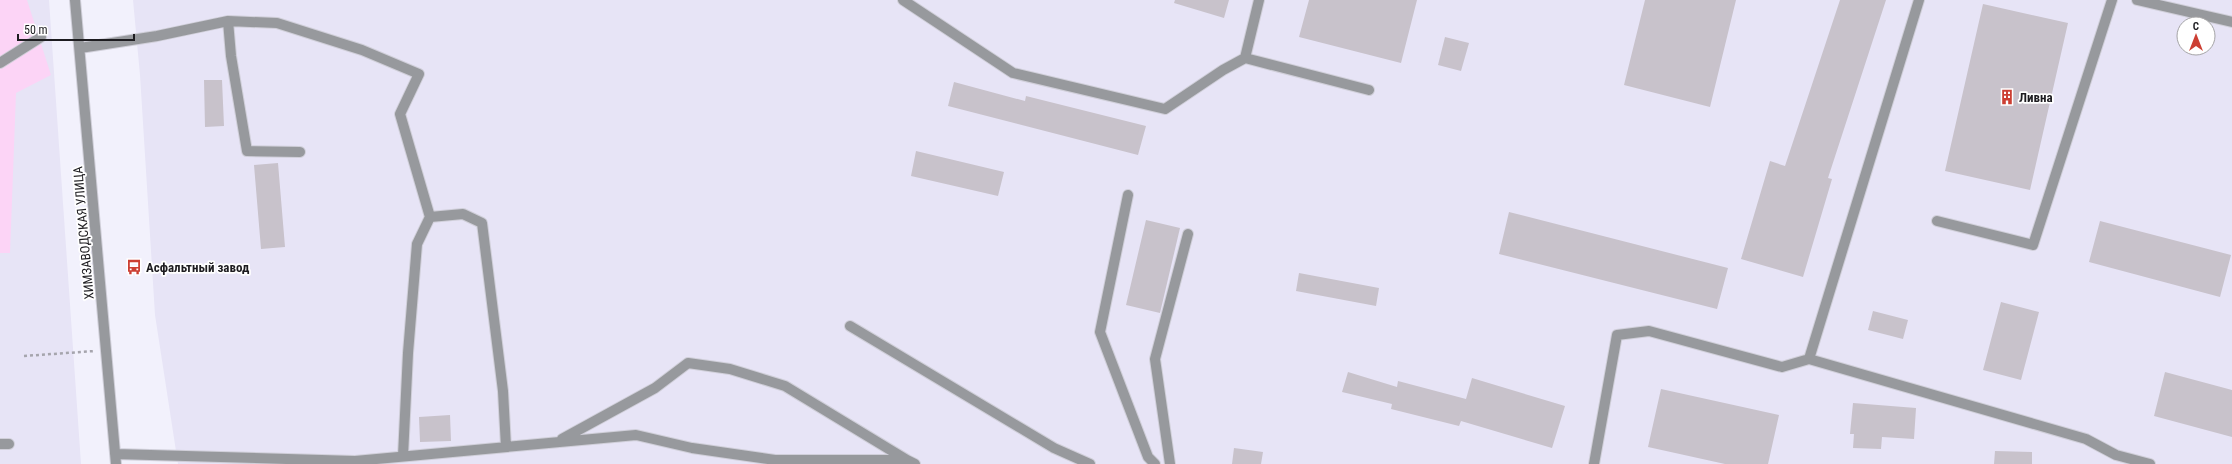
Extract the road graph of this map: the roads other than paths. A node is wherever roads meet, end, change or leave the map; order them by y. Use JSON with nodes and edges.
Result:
{"nodes":[{"id":1,"x":75,"y":0,"type":"edge"},
{"id":2,"x":903,"y":0,"type":"edge"},
{"id":3,"x":1259,"y":0,"type":"edge"},
{"id":4,"x":1919,"y":0,"type":"edge"},
{"id":5,"x":2112,"y":0,"type":"edge"},
{"id":6,"x":2137,"y":0,"type":"edge"},
{"id":7,"x":228,"y":21,"type":"junction"},
{"id":8,"x":2232,"y":22,"type":"edge"},
{"id":9,"x":42,"y":37,"type":"dead end"},
{"id":10,"x":80,"y":48,"type":"junction"},
{"id":11,"x":1245,"y":58,"type":"junction"},
{"id":12,"x":0,"y":63,"type":"edge"},
{"id":13,"x":1369,"y":90,"type":"dead end"},
{"id":14,"x":300,"y":152,"type":"dead end"},
{"id":15,"x":1128,"y":195,"type":"dead end"},
{"id":16,"x":430,"y":217,"type":"junction"},
{"id":17,"x":1937,"y":221,"type":"dead end"},
{"id":18,"x":1188,"y":234,"type":"dead end"},
{"id":19,"x":850,"y":326,"type":"dead end"},
{"id":20,"x":1809,"y":358,"type":"junction"},
{"id":21,"x":558,"y":442,"type":"junction"},
{"id":22,"x":506,"y":447,"type":"junction"},
{"id":23,"x":403,"y":456,"type":"junction"},
{"id":24,"x":116,"y":459,"type":"edge"},
{"id":25,"x":356,"y":462,"type":"edge"},
{"id":26,"x":911,"y":462,"type":"edge"},
{"id":27,"x":1090,"y":464,"type":"edge"},
{"id":28,"x":1155,"y":464,"type":"edge"},
{"id":29,"x":1170,"y":464,"type":"edge"},
{"id":30,"x":1594,"y":464,"type":"edge"},
{"id":31,"x":2150,"y":464,"type":"edge"}],
"edges":[{"from":1,"to":10,"type":"street","name":"ХИМЗАВОДСКАЯ УЛИЦА"},
{"from":2,"to":11,"type":"street"},
{"from":3,"to":11,"type":"street"},
{"from":4,"to":20,"type":"street"},
{"from":5,"to":17,"type":"street"},
{"from":6,"to":8,"type":"street"},
{"from":7,"to":10,"type":"street"},
{"from":7,"to":14,"type":"street"},
{"from":7,"to":16,"type":"street"},
{"from":9,"to":12,"type":"street"},
{"from":10,"to":24,"type":"street","name":"ХИМЗАВОДСКАЯ УЛИЦА"},
{"from":11,"to":13,"type":"street"},
{"from":15,"to":28,"type":"street"},
{"from":16,"to":22,"type":"street"},
{"from":16,"to":23,"type":"street"},
{"from":18,"to":29,"type":"street"},
{"from":19,"to":27,"type":"street"},
{"from":20,"to":30,"type":"street"},
{"from":20,"to":31,"type":"street"},
{"from":21,"to":22,"type":"street"},
{"from":21,"to":26,"type":"street"},
{"from":21,"to":26,"type":"street"},
{"from":22,"to":23,"type":"street"},
{"from":23,"to":25,"type":"street"},
{"from":24,"to":25,"type":"street"}]}
